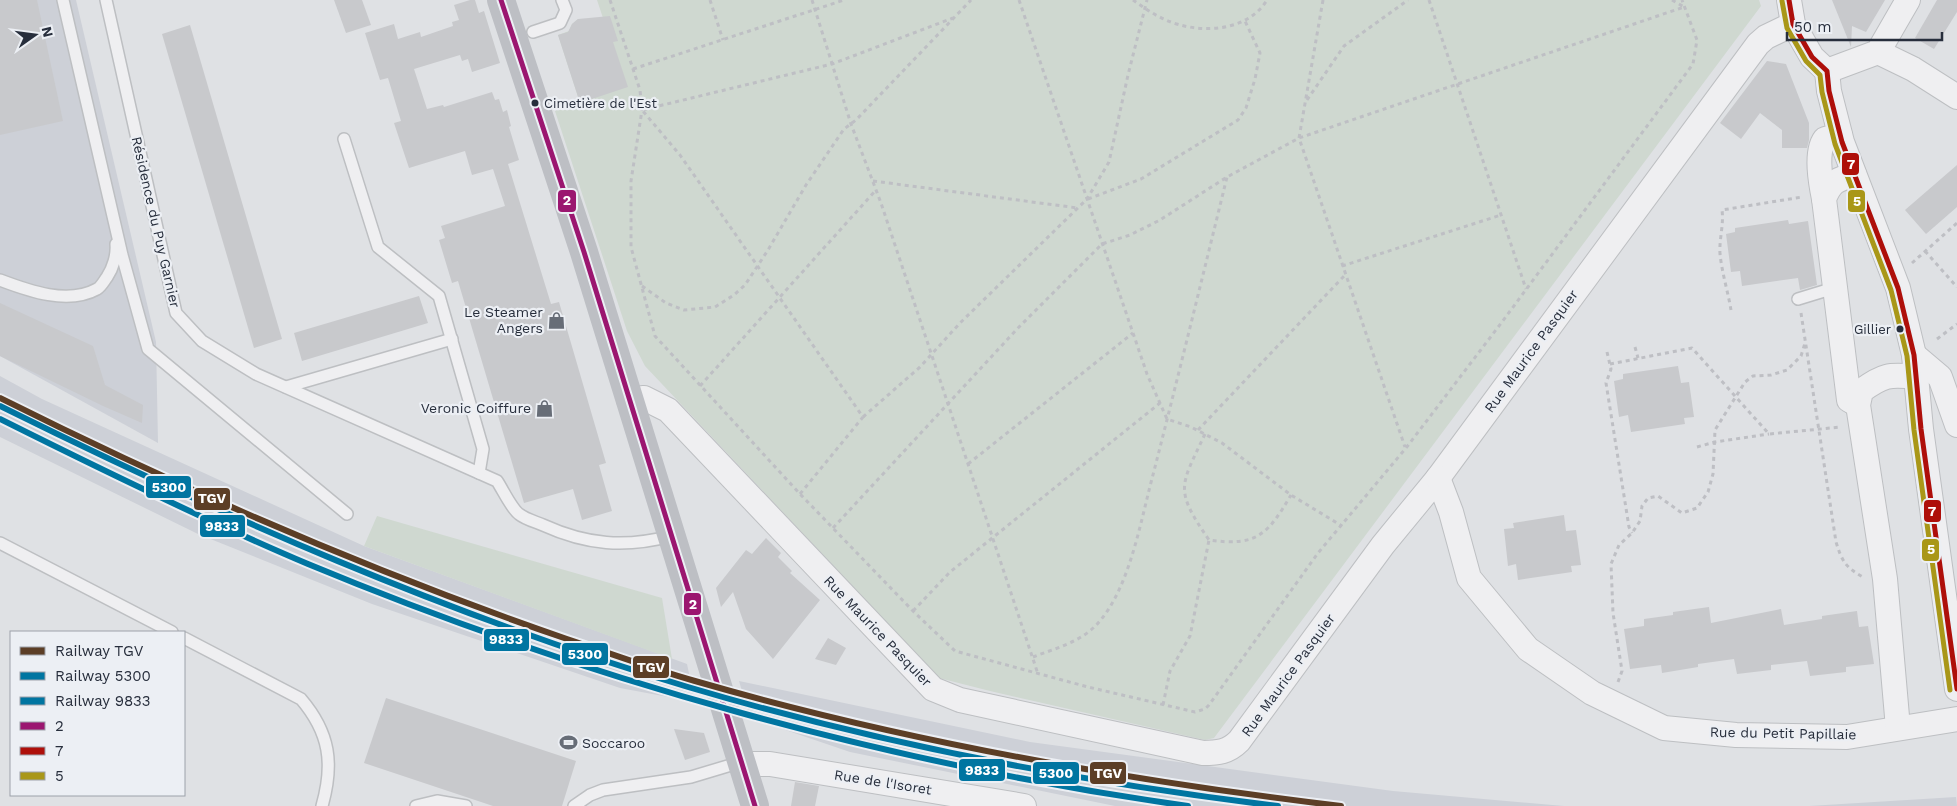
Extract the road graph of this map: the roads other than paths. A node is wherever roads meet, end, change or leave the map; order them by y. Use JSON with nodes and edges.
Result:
{"nodes":[{"id":1,"x":63,"y":0,"type":"edge"},
{"id":2,"x":106,"y":0,"type":"edge"},
{"id":3,"x":501,"y":0,"type":"edge"},
{"id":4,"x":562,"y":0,"type":"edge"},
{"id":5,"x":1789,"y":0,"type":"edge"},
{"id":6,"x":1908,"y":0,"type":"edge"},
{"id":7,"x":1793,"y":24,"type":"junction"},
{"id":8,"x":533,"y":32,"type":"dead end"},
{"id":9,"x":1878,"y":52,"type":"junction"},
{"id":10,"x":1827,"y":71,"type":"junction"},
{"id":11,"x":1957,"y":97,"type":"edge"},
{"id":12,"x":1840,"y":135,"type":"junction"},
{"id":13,"x":344,"y":139,"type":"dead end"},
{"id":14,"x":1854,"y":174,"type":"junction"},
{"id":15,"x":105,"y":182,"type":"junction"},
{"id":16,"x":1816,"y":198,"type":"junction"},
{"id":17,"x":0,"y":280,"type":"edge"},
{"id":18,"x":1834,"y":288,"type":"junction"},
{"id":19,"x":1803,"y":297,"type":"road end"},
{"id":20,"x":452,"y":339,"type":"junction"},
{"id":21,"x":1915,"y":366,"type":"junction"},
{"id":22,"x":286,"y":387,"type":"junction"},
{"id":23,"x":629,"y":400,"type":"junction"},
{"id":24,"x":1860,"y":414,"type":"junction"},
{"id":25,"x":1957,"y":425,"type":"edge"},
{"id":26,"x":479,"y":473,"type":"junction"},
{"id":27,"x":1438,"y":478,"type":"junction"},
{"id":28,"x":347,"y":514,"type":"dead end"},
{"id":29,"x":671,"y":536,"type":"junction"},
{"id":30,"x":0,"y":544,"type":"edge"},
{"id":31,"x":170,"y":631,"type":"edge"},
{"id":32,"x":185,"y":639,"type":"edge"},
{"id":33,"x":1957,"y":689,"type":"edge"},
{"id":34,"x":1957,"y":719,"type":"edge"},
{"id":35,"x":1898,"y":728,"type":"junction"},
{"id":36,"x":740,"y":760,"type":"junction"},
{"id":37,"x":322,"y":806,"type":"edge"},
{"id":38,"x":416,"y":806,"type":"edge"},
{"id":39,"x":466,"y":806,"type":"edge"},
{"id":40,"x":574,"y":806,"type":"edge"},
{"id":41,"x":755,"y":806,"type":"edge"},
{"id":42,"x":1024,"y":806,"type":"edge"}],
"edges":[{"from":1,"to":15,"type":"lane"},
{"from":2,"to":22,"type":"lane","name":"Résidence du Puy Garnier"},
{"from":3,"to":23,"type":"street"},
{"from":4,"to":8,"type":"lane"},
{"from":5,"to":7,"type":"street"},
{"from":6,"to":9,"type":"street"},
{"from":7,"to":10,"type":"street"},
{"from":7,"to":27,"type":"street","name":"Rue Maurice Pasquier"},
{"from":9,"to":10,"type":"street"},
{"from":9,"to":11,"type":"street"},
{"from":10,"to":12,"type":"street"},
{"from":12,"to":14,"type":"street"},
{"from":12,"to":16,"type":"street"},
{"from":13,"to":20,"type":"lane"},
{"from":14,"to":16,"type":"street"},
{"from":14,"to":21,"type":"street"},
{"from":15,"to":17,"type":"lane"},
{"from":15,"to":28,"type":"lane"},
{"from":16,"to":18,"type":"street"},
{"from":18,"to":19,"type":"lane"},
{"from":18,"to":24,"type":"street"},
{"from":20,"to":22,"type":"lane"},
{"from":20,"to":26,"type":"lane"},
{"from":21,"to":24,"type":"street"},
{"from":21,"to":25,"type":"street"},
{"from":21,"to":33,"type":"street"},
{"from":22,"to":26,"type":"lane","name":"Résidence du Puy Garnier"},
{"from":23,"to":27,"type":"street","name":"Rue Maurice Pasquier"},
{"from":23,"to":29,"type":"street"},
{"from":24,"to":35,"type":"street"},
{"from":26,"to":29,"type":"lane","name":"Résidence du Puy Garnier"},
{"from":27,"to":35,"type":"street","name":"Rue du Petit Papillaie"},
{"from":29,"to":36,"type":"street"},
{"from":30,"to":31,"type":"lane"},
{"from":32,"to":37,"type":"lane"},
{"from":34,"to":35,"type":"street","name":"Rue du Petit Papillaie"},
{"from":36,"to":40,"type":"lane"},
{"from":36,"to":41,"type":"street"},
{"from":36,"to":42,"type":"street","name":"Rue de l'Isoret"},
{"from":38,"to":39,"type":"lane"}]}
